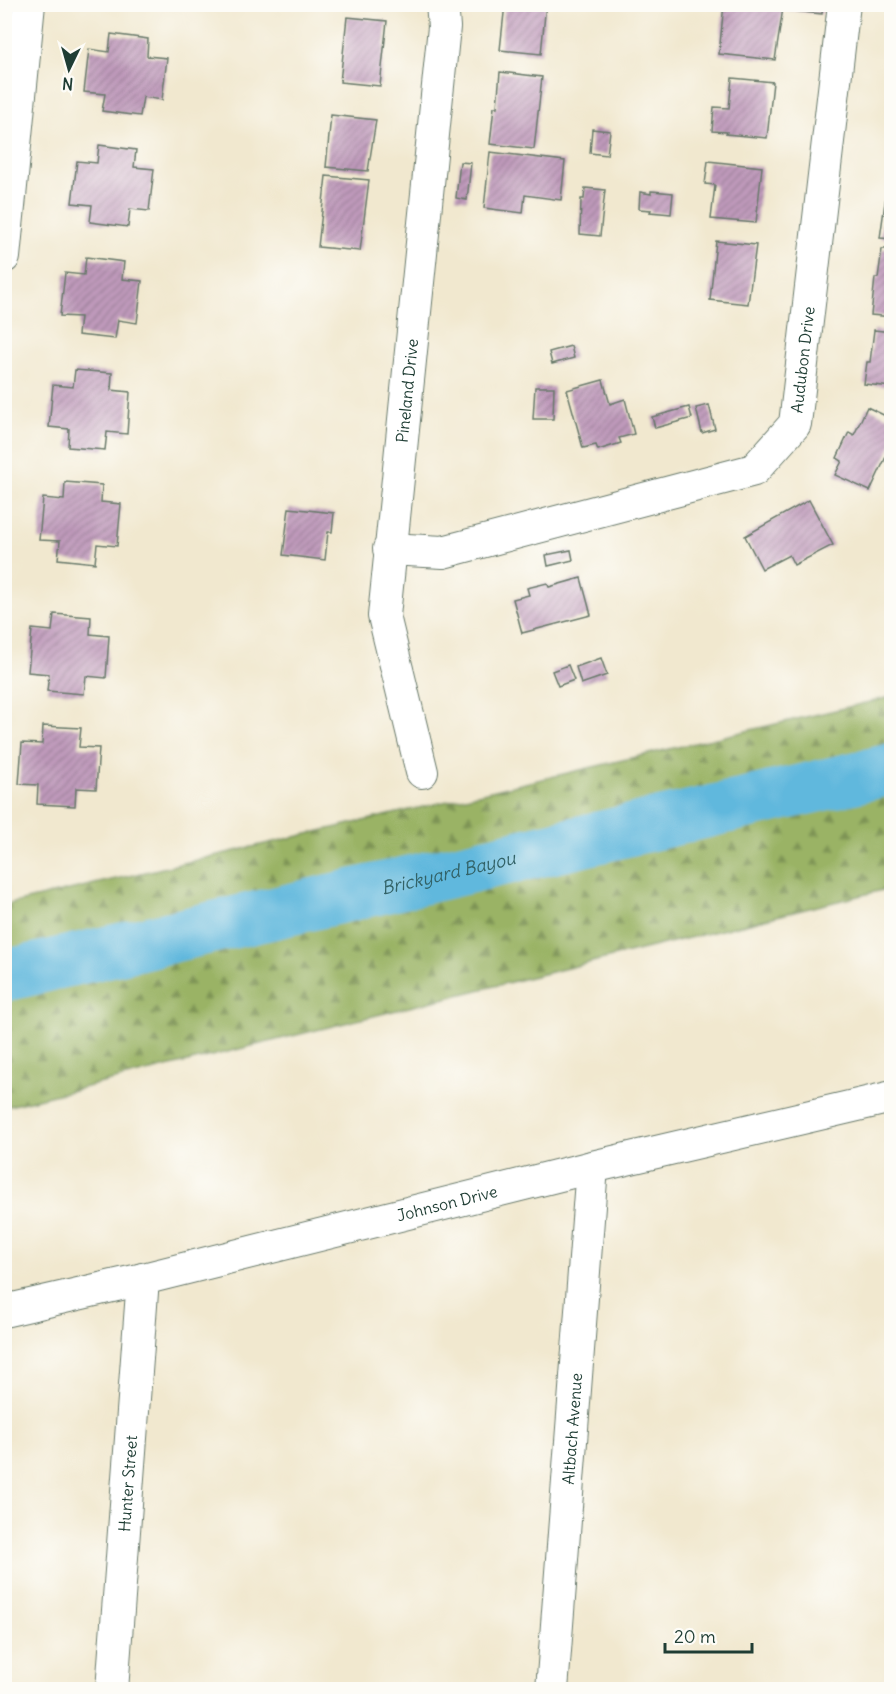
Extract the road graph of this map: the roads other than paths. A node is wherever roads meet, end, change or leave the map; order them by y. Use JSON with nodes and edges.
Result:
{"nodes":[{"id":1,"x":29,"y":4,"type":"edge"},
{"id":2,"x":442,"y":4,"type":"edge"},
{"id":3,"x":844,"y":4,"type":"edge"},
{"id":4,"x":4,"y":257,"type":"edge"},
{"id":5,"x":389,"y":549,"type":"junction"},
{"id":6,"x":422,"y":772,"type":"dead end"},
{"id":7,"x":891,"y":1098,"type":"edge"},
{"id":8,"x":592,"y":1167,"type":"junction"},
{"id":9,"x":143,"y":1279,"type":"junction"},
{"id":10,"x":4,"y":1311,"type":"edge"},
{"id":11,"x":112,"y":1689,"type":"edge"},
{"id":12,"x":552,"y":1689,"type":"edge"}],
"edges":[{"from":1,"to":4,"type":"street"},
{"from":2,"to":5,"type":"street","name":"Pineland Drive"},
{"from":3,"to":5,"type":"street","name":"Audubon Drive"},
{"from":5,"to":6,"type":"street","name":"Pineland Drive"},
{"from":7,"to":8,"type":"street","name":"Johnson Drive"},
{"from":8,"to":9,"type":"street","name":"Johnson Drive"},
{"from":8,"to":12,"type":"street","name":"Altbach Avenue"},
{"from":9,"to":10,"type":"street","name":"Johnson Drive"},
{"from":9,"to":11,"type":"street","name":"Hunter Street"}]}
